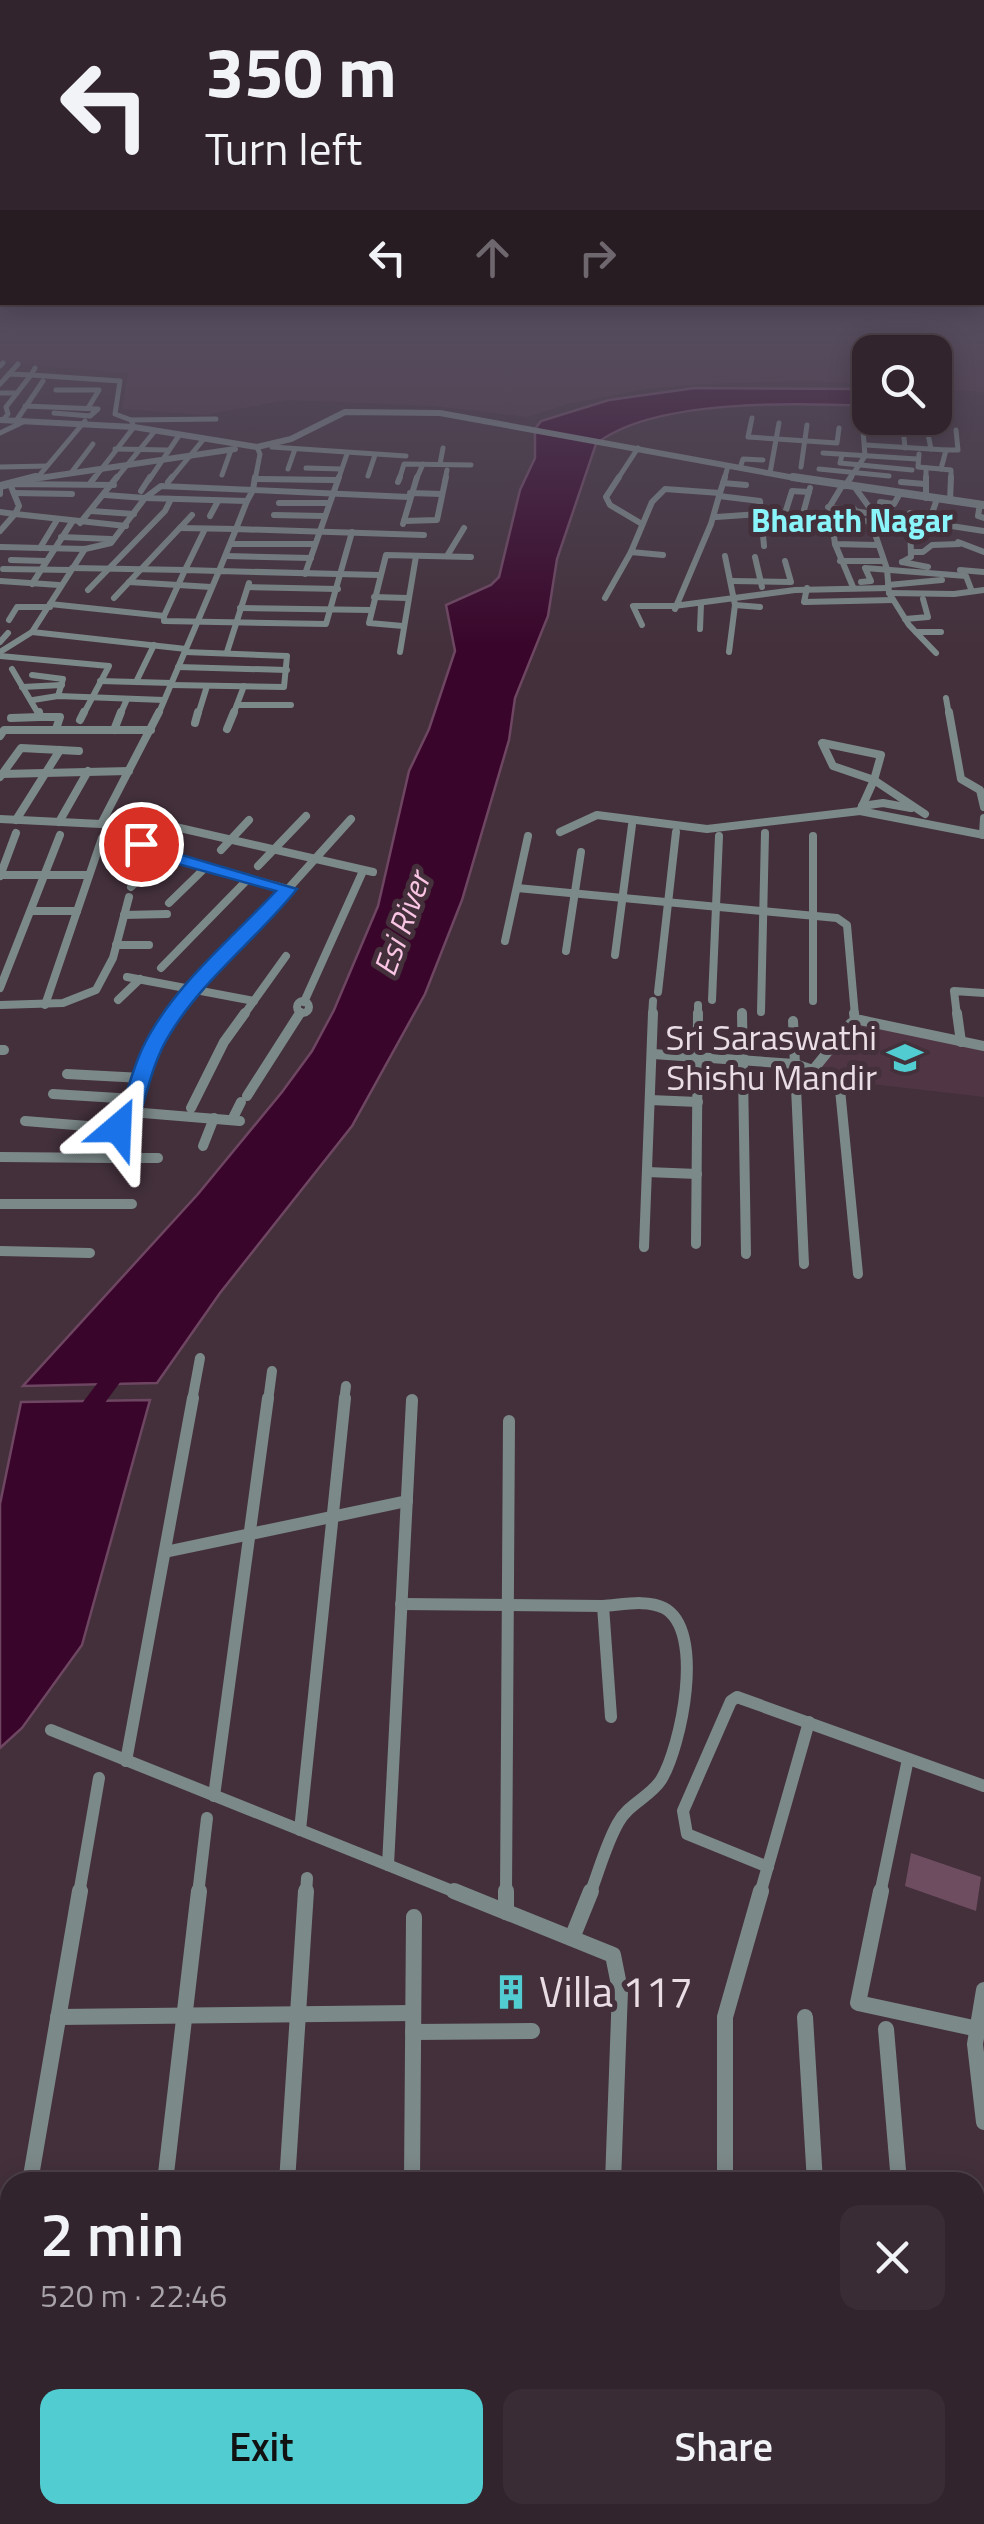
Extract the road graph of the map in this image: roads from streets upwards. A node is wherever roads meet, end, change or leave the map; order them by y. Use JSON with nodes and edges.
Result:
{"nodes":[{"id":1,"x":23,"y":413,"type":"edge"},
{"id":2,"x":89,"y":413,"type":"junction"},
{"id":3,"x":95,"y":413,"type":"edge"},
{"id":4,"x":116,"y":413,"type":"edge"},
{"id":5,"x":345,"y":413,"type":"edge"},
{"id":6,"x":420,"y":413,"type":"edge"},
{"id":7,"x":54,"y":414,"type":"dead end"},
{"id":8,"x":752,"y":418,"type":"dead end"},
{"id":9,"x":216,"y":419,"type":"dead end"},
{"id":10,"x":2,"y":420,"type":"edge"},
{"id":11,"x":177,"y":420,"type":"junction"},
{"id":12,"x":20,"y":421,"type":"junction"},
{"id":13,"x":779,"y":423,"type":"dead end"},
{"id":14,"x":133,"y":424,"type":"junction"},
{"id":15,"x":807,"y":424,"type":"dead end"},
{"id":16,"x":81,"y":425,"type":"junction"},
{"id":17,"x":197,"y":426,"type":"dead end"},
{"id":18,"x":839,"y":428,"type":"dead end"},
{"id":19,"x":956,"y":430,"type":"dead end"},
{"id":20,"x":154,"y":432,"type":"junction"},
{"id":21,"x":0,"y":433,"type":"edge"},
{"id":22,"x":865,"y":435,"type":"edge"},
{"id":23,"x":904,"y":435,"type":"edge"},
{"id":24,"x":929,"y":435,"type":"edge"},
{"id":25,"x":178,"y":437,"type":"junction"},
{"id":26,"x":748,"y":437,"type":"junction"},
{"id":27,"x":203,"y":440,"type":"junction"},
{"id":28,"x":777,"y":440,"type":"junction"},
{"id":29,"x":805,"y":442,"type":"junction"},
{"id":30,"x":66,"y":443,"type":"junction"},
{"id":31,"x":866,"y":445,"type":"junction"},
{"id":32,"x":252,"y":447,"type":"junction"},
{"id":33,"x":272,"y":447,"type":"junction"},
{"id":34,"x":443,"y":448,"type":"dead end"},
{"id":35,"x":638,"y":448,"type":"junction"},
{"id":36,"x":906,"y":448,"type":"junction"},
{"id":37,"x":115,"y":449,"type":"junction"},
{"id":38,"x":295,"y":449,"type":"junction"},
{"id":39,"x":921,"y":449,"type":"junction"},
{"id":40,"x":931,"y":449,"type":"junction"},
{"id":41,"x":140,"y":450,"type":"junction"},
{"id":42,"x":167,"y":450,"type":"junction"},
{"id":43,"x":231,"y":450,"type":"junction"},
{"id":44,"x":946,"y":450,"type":"junction"},
{"id":45,"x":746,"y":452,"type":"dead end"},
{"id":46,"x":823,"y":453,"type":"dead end"},
{"id":47,"x":347,"y":454,"type":"junction"},
{"id":48,"x":375,"y":454,"type":"junction"},
{"id":49,"x":842,"y":455,"type":"junction"},
{"id":50,"x":191,"y":456,"type":"junction"},
{"id":51,"x":864,"y":456,"type":"junction"},
{"id":52,"x":918,"y":459,"type":"junction"},
{"id":53,"x":160,"y":460,"type":"junction"},
{"id":54,"x":764,"y":460,"type":"dead end"},
{"id":55,"x":49,"y":464,"type":"junction"},
{"id":56,"x":78,"y":464,"type":"junction"},
{"id":57,"x":404,"y":464,"type":"junction"},
{"id":58,"x":423,"y":464,"type":"junction"},
{"id":59,"x":440,"y":464,"type":"junction"},
{"id":60,"x":128,"y":465,"type":"junction"},
{"id":61,"x":471,"y":465,"type":"dead end"},
{"id":62,"x":860,"y":465,"type":"junction"},
{"id":63,"x":20,"y":466,"type":"junction"},
{"id":64,"x":728,"y":466,"type":"junction"},
{"id":65,"x":0,"y":467,"type":"edge"},
{"id":66,"x":10,"y":467,"type":"junction"},
{"id":67,"x":801,"y":467,"type":"dead end"},
{"id":68,"x":306,"y":468,"type":"dead end"},
{"id":69,"x":740,"y":468,"type":"junction"},
{"id":70,"x":926,"y":468,"type":"junction"},
{"id":71,"x":100,"y":469,"type":"junction"},
{"id":72,"x":288,"y":469,"type":"dead end"},
{"id":73,"x":819,"y":469,"type":"dead end"},
{"id":74,"x":941,"y":469,"type":"junction"},
{"id":75,"x":341,"y":470,"type":"junction"},
{"id":76,"x":447,"y":470,"type":"dead end"},
{"id":77,"x":912,"y":470,"type":"dead end"},
{"id":78,"x":71,"y":473,"type":"junction"},
{"id":79,"x":198,"y":473,"type":"dead end"},
{"id":80,"x":770,"y":473,"type":"junction"},
{"id":81,"x":856,"y":473,"type":"junction"},
{"id":82,"x":368,"y":476,"type":"dead end"},
{"id":83,"x":889,"y":476,"type":"dead end"},
{"id":84,"x":38,"y":477,"type":"junction"},
{"id":85,"x":256,"y":479,"type":"junction"},
{"id":86,"x":814,"y":479,"type":"junction"},
{"id":87,"x":20,"y":480,"type":"junction"},
{"id":88,"x":336,"y":480,"type":"junction"},
{"id":89,"x":90,"y":482,"type":"junction"},
{"id":90,"x":146,"y":482,"type":"junction"},
{"id":91,"x":222,"y":482,"type":"junction"},
{"id":92,"x":398,"y":482,"type":"dead end"},
{"id":93,"x":723,"y":482,"type":"junction"},
{"id":94,"x":901,"y":482,"type":"dead end"},
{"id":95,"x":165,"y":484,"type":"junction"},
{"id":96,"x":924,"y":484,"type":"junction"},
{"id":97,"x":114,"y":485,"type":"junction"},
{"id":98,"x":746,"y":485,"type":"dead end"},
{"id":99,"x":843,"y":486,"type":"junction"},
{"id":100,"x":2,"y":488,"type":"edge"},
{"id":101,"x":182,"y":488,"type":"junction"},
{"id":102,"x":191,"y":488,"type":"junction"},
{"id":103,"x":253,"y":490,"type":"junction"},
{"id":104,"x":688,"y":490,"type":"junction"},
{"id":105,"x":284,"y":491,"type":"junction"},
{"id":106,"x":14,"y":492,"type":"junction"},
{"id":107,"x":332,"y":492,"type":"junction"},
{"id":108,"x":809,"y":492,"type":"junction"},
{"id":109,"x":72,"y":494,"type":"dead end"},
{"id":110,"x":442,"y":494,"type":"junction"},
{"id":111,"x":409,"y":495,"type":"junction"},
{"id":112,"x":720,"y":495,"type":"junction"},
{"id":113,"x":868,"y":495,"type":"junction"},
{"id":114,"x":900,"y":495,"type":"junction"},
{"id":115,"x":142,"y":497,"type":"junction"},
{"id":116,"x":922,"y":497,"type":"junction"},
{"id":117,"x":103,"y":498,"type":"junction"},
{"id":118,"x":733,"y":498,"type":"junction"},
{"id":119,"x":173,"y":499,"type":"junction"},
{"id":120,"x":937,"y":499,"type":"junction"},
{"id":121,"x":187,"y":500,"type":"junction"},
{"id":122,"x":950,"y":500,"type":"junction"},
{"id":123,"x":218,"y":501,"type":"junction"},
{"id":124,"x":248,"y":501,"type":"junction"},
{"id":125,"x":686,"y":501,"type":"dead end"},
{"id":126,"x":760,"y":501,"type":"junction"},
{"id":127,"x":279,"y":502,"type":"junction"},
{"id":128,"x":880,"y":502,"type":"dead end"},
{"id":129,"x":328,"y":503,"type":"junction"},
{"id":130,"x":786,"y":503,"type":"junction"},
{"id":131,"x":982,"y":504,"type":"edge"},
{"id":132,"x":828,"y":506,"type":"junction"},
{"id":133,"x":729,"y":508,"type":"dead end"},
{"id":134,"x":854,"y":509,"type":"junction"},
{"id":135,"x":91,"y":511,"type":"junction"},
{"id":136,"x":182,"y":511,"type":"dead end"},
{"id":137,"x":0,"y":512,"type":"edge"},
{"id":138,"x":875,"y":512,"type":"junction"},
{"id":139,"x":15,"y":514,"type":"junction"},
{"id":140,"x":134,"y":514,"type":"junction"},
{"id":141,"x":918,"y":514,"type":"junction"},
{"id":142,"x":192,"y":515,"type":"dead end"},
{"id":143,"x":274,"y":515,"type":"junction"},
{"id":144,"x":210,"y":516,"type":"dead end"},
{"id":145,"x":323,"y":516,"type":"junction"},
{"id":146,"x":931,"y":516,"type":"junction"},
{"id":147,"x":716,"y":517,"type":"junction"},
{"id":148,"x":760,"y":517,"type":"junction"},
{"id":149,"x":57,"y":520,"type":"junction"},
{"id":150,"x":783,"y":520,"type":"junction"},
{"id":151,"x":908,"y":520,"type":"junction"},
{"id":152,"x":404,"y":521,"type":"junction"},
{"id":153,"x":801,"y":521,"type":"junction"},
{"id":154,"x":829,"y":521,"type":"junction"},
{"id":155,"x":76,"y":522,"type":"junction"},
{"id":156,"x":642,"y":524,"type":"junction"},
{"id":157,"x":984,"y":524,"type":"edge"},
{"id":158,"x":874,"y":525,"type":"junction"},
{"id":159,"x":928,"y":525,"type":"junction"},
{"id":160,"x":126,"y":526,"type":"junction"},
{"id":161,"x":180,"y":528,"type":"junction"},
{"id":162,"x":464,"y":528,"type":"dead end"},
{"id":163,"x":204,"y":529,"type":"junction"},
{"id":164,"x":236,"y":529,"type":"junction"},
{"id":165,"x":269,"y":529,"type":"junction"},
{"id":166,"x":760,"y":529,"type":"junction"},
{"id":167,"x":832,"y":530,"type":"junction"},
{"id":168,"x":954,"y":530,"type":"junction"},
{"id":169,"x":0,"y":531,"type":"edge"},
{"id":170,"x":319,"y":531,"type":"junction"},
{"id":171,"x":352,"y":532,"type":"junction"},
{"id":172,"x":400,"y":535,"type":"junction"},
{"id":173,"x":424,"y":535,"type":"dead end"},
{"id":174,"x":61,"y":537,"type":"junction"},
{"id":175,"x":117,"y":540,"type":"junction"},
{"id":176,"x":231,"y":544,"type":"junction"},
{"id":177,"x":315,"y":544,"type":"junction"},
{"id":178,"x":835,"y":544,"type":"junction"},
{"id":179,"x":877,"y":545,"type":"junction"},
{"id":180,"x":937,"y":545,"type":"junction"},
{"id":181,"x":959,"y":545,"type":"junction"},
{"id":182,"x":764,"y":546,"type":"dead end"},
{"id":183,"x":0,"y":548,"type":"edge"},
{"id":184,"x":40,"y":548,"type":"junction"},
{"id":185,"x":54,"y":548,"type":"junction"},
{"id":186,"x":85,"y":549,"type":"junction"},
{"id":187,"x":631,"y":552,"type":"junction"},
{"id":188,"x":912,"y":552,"type":"junction"},
{"id":189,"x":984,"y":552,"type":"edge"},
{"id":190,"x":940,"y":554,"type":"dead end"},
{"id":191,"x":662,"y":555,"type":"dead end"},
{"id":192,"x":226,"y":556,"type":"junction"},
{"id":193,"x":416,"y":556,"type":"junction"},
{"id":194,"x":448,"y":556,"type":"junction"},
{"id":195,"x":725,"y":556,"type":"dead end"},
{"id":196,"x":471,"y":557,"type":"dead end"},
{"id":197,"x":755,"y":557,"type":"dead end"},
{"id":198,"x":311,"y":558,"type":"junction"},
{"id":199,"x":11,"y":560,"type":"dead end"},
{"id":200,"x":840,"y":560,"type":"junction"},
{"id":201,"x":46,"y":561,"type":"junction"},
{"id":202,"x":786,"y":561,"type":"dead end"},
{"id":203,"x":902,"y":562,"type":"junction"},
{"id":204,"x":885,"y":566,"type":"junction"},
{"id":205,"x":110,"y":568,"type":"junction"},
{"id":206,"x":3,"y":569,"type":"dead end"},
{"id":207,"x":72,"y":569,"type":"junction"},
{"id":208,"x":142,"y":569,"type":"junction"},
{"id":209,"x":40,"y":570,"type":"junction"},
{"id":210,"x":185,"y":570,"type":"junction"},
{"id":211,"x":218,"y":571,"type":"junction"},
{"id":212,"x":964,"y":571,"type":"junction"},
{"id":213,"x":956,"y":572,"type":"junction"},
{"id":214,"x":984,"y":572,"type":"edge"},
{"id":215,"x":253,"y":573,"type":"junction"},
{"id":216,"x":305,"y":574,"type":"junction"},
{"id":217,"x":343,"y":574,"type":"junction"},
{"id":218,"x":379,"y":575,"type":"junction"},
{"id":219,"x":984,"y":580,"type":"edge"},
{"id":220,"x":0,"y":581,"type":"edge"},
{"id":221,"x":761,"y":581,"type":"junction"},
{"id":222,"x":129,"y":582,"type":"junction"},
{"id":223,"x":732,"y":582,"type":"junction"},
{"id":224,"x":32,"y":584,"type":"junction"},
{"id":225,"x":852,"y":584,"type":"junction"},
{"id":226,"x":969,"y":584,"type":"junction"},
{"id":227,"x":59,"y":586,"type":"junction"},
{"id":228,"x":178,"y":586,"type":"junction"},
{"id":229,"x":211,"y":587,"type":"junction"},
{"id":230,"x":248,"y":587,"type":"junction"},
{"id":231,"x":839,"y":587,"type":"junction"},
{"id":232,"x":808,"y":588,"type":"junction"},
{"id":233,"x":338,"y":589,"type":"junction"},
{"id":234,"x":88,"y":590,"type":"dead end"},
{"id":235,"x":984,"y":590,"type":"edge"},
{"id":236,"x":762,"y":593,"type":"junction"},
{"id":237,"x":890,"y":593,"type":"junction"},
{"id":238,"x":946,"y":594,"type":"junction"},
{"id":239,"x":374,"y":597,"type":"junction"},
{"id":240,"x":114,"y":598,"type":"dead end"},
{"id":241,"x":408,"y":598,"type":"junction"},
{"id":242,"x":605,"y":598,"type":"dead end"},
{"id":243,"x":923,"y":599,"type":"junction"},
{"id":244,"x":734,"y":600,"type":"junction"},
{"id":245,"x":872,"y":600,"type":"junction"},
{"id":246,"x":845,"y":601,"type":"junction"},
{"id":247,"x":700,"y":604,"type":"junction"},
{"id":248,"x":50,"y":606,"type":"junction"},
{"id":249,"x":760,"y":607,"type":"dead end"},
{"id":250,"x":240,"y":608,"type":"junction"},
{"id":251,"x":675,"y":608,"type":"junction"},
{"id":252,"x":849,"y":609,"type":"dead end"},
{"id":253,"x":875,"y":609,"type":"dead end"},
{"id":254,"x":332,"y":610,"type":"junction"},
{"id":255,"x":371,"y":610,"type":"junction"},
{"id":256,"x":163,"y":618,"type":"junction"},
{"id":257,"x":905,"y":619,"type":"junction"},
{"id":258,"x":9,"y":620,"type":"dead end"},
{"id":259,"x":196,"y":622,"type":"junction"},
{"id":260,"x":236,"y":622,"type":"junction"},
{"id":261,"x":403,"y":626,"type":"junction"},
{"id":262,"x":642,"y":626,"type":"dead end"},
{"id":263,"x":700,"y":629,"type":"dead end"},
{"id":264,"x":32,"y":632,"type":"junction"},
{"id":265,"x":158,"y":632,"type":"dead end"},
{"id":266,"x":916,"y":632,"type":"junction"},
{"id":267,"x":940,"y":632,"type":"dead end"},
{"id":268,"x":8,"y":634,"type":"dead end"},
{"id":269,"x":0,"y":642,"type":"edge"},
{"id":270,"x":154,"y":646,"type":"junction"},
{"id":271,"x":186,"y":650,"type":"junction"},
{"id":272,"x":226,"y":652,"type":"junction"},
{"id":273,"x":400,"y":652,"type":"dead end"},
{"id":274,"x":728,"y":652,"type":"dead end"},
{"id":275,"x":936,"y":652,"type":"dead end"},
{"id":276,"x":0,"y":654,"type":"edge"},
{"id":277,"x":72,"y":663,"type":"junction"},
{"id":278,"x":178,"y":668,"type":"junction"},
{"id":279,"x":12,"y":669,"type":"dead end"},
{"id":280,"x":287,"y":670,"type":"junction"},
{"id":281,"x":32,"y":675,"type":"dead end"},
{"id":282,"x":59,"y":676,"type":"junction"},
{"id":283,"x":100,"y":681,"type":"junction"},
{"id":284,"x":136,"y":682,"type":"junction"},
{"id":285,"x":171,"y":684,"type":"junction"},
{"id":286,"x":62,"y":685,"type":"junction"},
{"id":287,"x":207,"y":686,"type":"junction"},
{"id":288,"x":244,"y":686,"type":"junction"},
{"id":289,"x":22,"y":688,"type":"junction"},
{"id":290,"x":58,"y":696,"type":"junction"},
{"id":291,"x":90,"y":697,"type":"junction"},
{"id":292,"x":127,"y":698,"type":"junction"},
{"id":293,"x":946,"y":698,"type":"dead end"},
{"id":294,"x":32,"y":700,"type":"junction"},
{"id":295,"x":164,"y":700,"type":"junction"},
{"id":296,"x":238,"y":705,"type":"junction"},
{"id":297,"x":291,"y":705,"type":"dead end"},
{"id":298,"x":40,"y":717,"type":"junction"},
{"id":299,"x":11,"y":718,"type":"dead end"},
{"id":300,"x":80,"y":720,"type":"dead end"},
{"id":301,"x":195,"y":723,"type":"dead end"},
{"id":302,"x":56,"y":729,"type":"junction"},
{"id":303,"x":227,"y":729,"type":"dead end"},
{"id":304,"x":114,"y":730,"type":"junction"},
{"id":305,"x":151,"y":730,"type":"junction"},
{"id":306,"x":1,"y":733,"type":"edge"},
{"id":307,"x":60,"y":750,"type":"junction"},
{"id":308,"x":79,"y":751,"type":"dead end"},
{"id":309,"x":129,"y":771,"type":"junction"},
{"id":310,"x":87,"y":772,"type":"junction"},
{"id":311,"x":44,"y":774,"type":"junction"},
{"id":312,"x":1,"y":776,"type":"edge"},
{"id":313,"x":874,"y":780,"type":"junction"},
{"id":314,"x":861,"y":808,"type":"junction"},
{"id":315,"x":911,"y":808,"type":"junction"},
{"id":316,"x":984,"y":808,"type":"edge"},
{"id":317,"x":306,"y":816,"type":"dead end"},
{"id":318,"x":351,"y":818,"type":"dead end"},
{"id":319,"x":984,"y":818,"type":"edge"},
{"id":320,"x":0,"y":819,"type":"edge"},
{"id":321,"x":16,"y":820,"type":"junction"},
{"id":322,"x":249,"y":820,"type":"dead end"},
{"id":323,"x":933,"y":821,"type":"junction"},
{"id":324,"x":59,"y":822,"type":"junction"},
{"id":325,"x":102,"y":824,"type":"junction"},
{"id":326,"x":632,"y":825,"type":"dead end"},
{"id":327,"x":171,"y":826,"type":"dead end"},
{"id":328,"x":560,"y":832,"type":"dead end"},
{"id":329,"x":676,"y":832,"type":"dead end"},
{"id":330,"x":16,"y":833,"type":"dead end"},
{"id":331,"x":765,"y":833,"type":"dead end"},
{"id":332,"x":60,"y":834,"type":"dead end"},
{"id":333,"x":984,"y":835,"type":"edge"},
{"id":334,"x":528,"y":836,"type":"dead end"},
{"id":335,"x":719,"y":836,"type":"dead end"},
{"id":336,"x":813,"y":836,"type":"dead end"},
{"id":337,"x":102,"y":838,"type":"dead end"},
{"id":338,"x":230,"y":840,"type":"junction"},
{"id":339,"x":221,"y":850,"type":"dead end"},
{"id":340,"x":272,"y":850,"type":"junction"},
{"id":341,"x":582,"y":852,"type":"dead end"},
{"id":342,"x":164,"y":855,"type":"junction"},
{"id":343,"x":314,"y":861,"type":"junction"},
{"id":344,"x":258,"y":866,"type":"dead end"},
{"id":345,"x":206,"y":867,"type":"junction"},
{"id":346,"x":0,"y":875,"type":"edge"},
{"id":347,"x":44,"y":875,"type":"junction"},
{"id":348,"x":88,"y":875,"type":"junction"},
{"id":349,"x":249,"y":878,"type":"junction"},
{"id":350,"x":517,"y":888,"type":"junction"},
{"id":351,"x":288,"y":889,"type":"junction"},
{"id":352,"x":575,"y":893,"type":"junction"},
{"id":353,"x":622,"y":897,"type":"junction"},
{"id":354,"x":668,"y":901,"type":"junction"},
{"id":355,"x":169,"y":903,"type":"dead end"},
{"id":356,"x":716,"y":905,"type":"junction"},
{"id":357,"x":763,"y":909,"type":"junction"},
{"id":358,"x":31,"y":911,"type":"junction"},
{"id":359,"x":77,"y":912,"type":"junction"},
{"id":360,"x":813,"y":913,"type":"junction"},
{"id":361,"x":124,"y":914,"type":"junction"},
{"id":362,"x":167,"y":914,"type":"dead end"},
{"id":363,"x":504,"y":941,"type":"dead end"},
{"id":364,"x":116,"y":945,"type":"junction"},
{"id":365,"x":150,"y":945,"type":"dead end"},
{"id":366,"x":566,"y":951,"type":"dead end"},
{"id":367,"x":615,"y":955,"type":"dead end"},
{"id":368,"x":286,"y":956,"type":"dead end"},
{"id":369,"x":161,"y":968,"type":"dead end"},
{"id":370,"x":127,"y":977,"type":"dead end"},
{"id":371,"x":140,"y":979,"type":"junction"},
{"id":372,"x":196,"y":987,"type":"junction"},
{"id":373,"x":0,"y":988,"type":"edge"},
{"id":374,"x":984,"y":993,"type":"edge"},
{"id":375,"x":118,"y":1000,"type":"dead end"},
{"id":376,"x":712,"y":1000,"type":"dead end"},
{"id":377,"x":254,"y":1001,"type":"junction"},
{"id":378,"x":814,"y":1001,"type":"dead end"},
{"id":379,"x":0,"y":1005,"type":"edge"},
{"id":380,"x":45,"y":1005,"type":"junction"},
{"id":381,"x":698,"y":1005,"type":"dead end"},
{"id":382,"x":742,"y":1012,"type":"dead end"},
{"id":383,"x":761,"y":1012,"type":"dead end"},
{"id":384,"x":793,"y":1021,"type":"dead end"},
{"id":385,"x":855,"y":1021,"type":"junction"},
{"id":386,"x":961,"y":1042,"type":"junction"},
{"id":387,"x":984,"y":1046,"type":"edge"},
{"id":388,"x":652,"y":1054,"type":"junction"},
{"id":389,"x":699,"y":1057,"type":"junction"},
{"id":390,"x":744,"y":1060,"type":"junction"},
{"id":391,"x":794,"y":1064,"type":"junction"},
{"id":392,"x":813,"y":1070,"type":"junction"},
{"id":393,"x":67,"y":1074,"type":"dead end"},
{"id":394,"x":142,"y":1078,"type":"junction"},
{"id":395,"x":53,"y":1094,"type":"dead end"},
{"id":396,"x":134,"y":1100,"type":"junction"},
{"id":397,"x":650,"y":1100,"type":"junction"},
{"id":398,"x":698,"y":1102,"type":"junction"},
{"id":399,"x":191,"y":1108,"type":"dead end"},
{"id":400,"x":131,"y":1112,"type":"junction"},
{"id":401,"x":214,"y":1118,"type":"junction"},
{"id":402,"x":24,"y":1121,"type":"dead end"},
{"id":403,"x":126,"y":1129,"type":"junction"},
{"id":404,"x":203,"y":1146,"type":"dead end"},
{"id":405,"x":0,"y":1157,"type":"edge"},
{"id":406,"x":116,"y":1158,"type":"junction"},
{"id":407,"x":158,"y":1158,"type":"dead end"},
{"id":408,"x":647,"y":1172,"type":"junction"},
{"id":409,"x":697,"y":1174,"type":"junction"},
{"id":410,"x":0,"y":1204,"type":"edge"},
{"id":411,"x":132,"y":1204,"type":"dead end"},
{"id":412,"x":696,"y":1244,"type":"dead end"},
{"id":413,"x":644,"y":1247,"type":"dead end"},
{"id":414,"x":0,"y":1252,"type":"edge"},
{"id":415,"x":90,"y":1252,"type":"dead end"},
{"id":416,"x":746,"y":1254,"type":"dead end"},
{"id":417,"x":804,"y":1264,"type":"dead end"},
{"id":418,"x":858,"y":1274,"type":"dead end"},
{"id":419,"x":200,"y":1358,"type":"dead end"},
{"id":420,"x":272,"y":1371,"type":"dead end"},
{"id":421,"x":346,"y":1386,"type":"dead end"},
{"id":422,"x":412,"y":1400,"type":"dead end"},
{"id":423,"x":508,"y":1421,"type":"dead end"},
{"id":424,"x":407,"y":1501,"type":"junction"},
{"id":425,"x":333,"y":1516,"type":"junction"},
{"id":426,"x":250,"y":1534,"type":"junction"},
{"id":427,"x":165,"y":1552,"type":"junction"},
{"id":428,"x":402,"y":1604,"type":"junction"},
{"id":429,"x":508,"y":1605,"type":"junction"},
{"id":430,"x":603,"y":1606,"type":"junction"},
{"id":431,"x":611,"y":1717,"type":"dead end"},
{"id":432,"x":810,"y":1722,"type":"junction"},
{"id":433,"x":51,"y":1730,"type":"dead end"},
{"id":434,"x":908,"y":1758,"type":"junction"},
{"id":435,"x":126,"y":1761,"type":"junction"},
{"id":436,"x":99,"y":1778,"type":"dead end"},
{"id":437,"x":984,"y":1786,"type":"edge"},
{"id":438,"x":214,"y":1796,"type":"junction"},
{"id":439,"x":207,"y":1818,"type":"dead end"},
{"id":440,"x":300,"y":1830,"type":"junction"},
{"id":441,"x":388,"y":1865,"type":"junction"},
{"id":442,"x":768,"y":1866,"type":"junction"},
{"id":443,"x":307,"y":1878,"type":"dead end"},
{"id":444,"x":506,"y":1912,"type":"junction"},
{"id":445,"x":414,"y":1917,"type":"dead end"},
{"id":446,"x":572,"y":1938,"type":"junction"},
{"id":447,"x":984,"y":1990,"type":"edge"},
{"id":448,"x":413,"y":2013,"type":"junction"},
{"id":449,"x":298,"y":2014,"type":"junction"},
{"id":450,"x":184,"y":2016,"type":"junction"},
{"id":451,"x":58,"y":2017,"type":"junction"},
{"id":452,"x":805,"y":2017,"type":"dead end"},
{"id":453,"x":978,"y":2028,"type":"junction"},
{"id":454,"x":886,"y":2029,"type":"dead end"},
{"id":455,"x":532,"y":2031,"type":"dead end"},
{"id":456,"x":413,"y":2032,"type":"junction"},
{"id":457,"x":984,"y":2122,"type":"edge"},
{"id":458,"x":32,"y":2172,"type":"edge"},
{"id":459,"x":165,"y":2172,"type":"edge"},
{"id":460,"x":288,"y":2172,"type":"edge"},
{"id":461,"x":412,"y":2172,"type":"edge"},
{"id":462,"x":613,"y":2172,"type":"edge"},
{"id":463,"x":725,"y":2172,"type":"edge"},
{"id":464,"x":814,"y":2172,"type":"edge"},
{"id":465,"x":898,"y":2172,"type":"edge"}],
"edges":[{"from":1,"to":12,"type":"street"},
{"from":2,"to":3,"type":"street"},
{"from":2,"to":7,"type":"street"},
{"from":2,"to":16,"type":"street"},
{"from":4,"to":14,"type":"street"},
{"from":5,"to":33,"type":"street"},
{"from":6,"to":35,"type":"street"},
{"from":8,"to":26,"type":"street"},
{"from":9,"to":11,"type":"street"},
{"from":10,"to":12,"type":"street"},
{"from":11,"to":14,"type":"street"},
{"from":11,"to":17,"type":"street"},
{"from":12,"to":16,"type":"street"},
{"from":12,"to":21,"type":"street"},
{"from":13,"to":28,"type":"street"},
{"from":14,"to":16,"type":"street"},
{"from":14,"to":20,"type":"street"},
{"from":14,"to":37,"type":"street"},
{"from":15,"to":29,"type":"street"},
{"from":16,"to":30,"type":"street"},
{"from":18,"to":29,"type":"street"},
{"from":19,"to":44,"type":"street"},
{"from":20,"to":25,"type":"street"},
{"from":20,"to":41,"type":"street"},
{"from":22,"to":31,"type":"street"},
{"from":23,"to":36,"type":"street"},
{"from":24,"to":40,"type":"street"},
{"from":25,"to":27,"type":"street"},
{"from":25,"to":42,"type":"street"},
{"from":26,"to":28,"type":"street"},
{"from":26,"to":45,"type":"street"},
{"from":27,"to":32,"type":"street"},
{"from":27,"to":50,"type":"street"},
{"from":28,"to":29,"type":"street"},
{"from":28,"to":80,"type":"street"},
{"from":29,"to":67,"type":"street"},
{"from":30,"to":55,"type":"street"},
{"from":30,"to":56,"type":"street"},
{"from":31,"to":36,"type":"street"},
{"from":31,"to":51,"type":"street"},
{"from":32,"to":33,"type":"street"},
{"from":32,"to":43,"type":"street"},
{"from":32,"to":85,"type":"street"},
{"from":33,"to":38,"type":"street"},
{"from":34,"to":59,"type":"street"},
{"from":35,"to":64,"type":"street"},
{"from":35,"to":156,"type":"street"},
{"from":36,"to":39,"type":"street"},
{"from":37,"to":41,"type":"street"},
{"from":37,"to":71,"type":"street"},
{"from":38,"to":47,"type":"street"},
{"from":38,"to":72,"type":"street"},
{"from":39,"to":40,"type":"street"},
{"from":39,"to":52,"type":"street"},
{"from":40,"to":44,"type":"street"},
{"from":41,"to":42,"type":"street"},
{"from":41,"to":60,"type":"street"},
{"from":42,"to":53,"type":"street"},
{"from":43,"to":50,"type":"street"},
{"from":43,"to":91,"type":"street"},
{"from":44,"to":74,"type":"street"},
{"from":46,"to":49,"type":"street"},
{"from":47,"to":48,"type":"street"},
{"from":47,"to":75,"type":"street"},
{"from":48,"to":57,"type":"street"},
{"from":48,"to":82,"type":"street"},
{"from":49,"to":51,"type":"street"},
{"from":49,"to":62,"type":"street"},
{"from":50,"to":53,"type":"street"},
{"from":50,"to":95,"type":"street"},
{"from":51,"to":52,"type":"street"},
{"from":51,"to":62,"type":"street"},
{"from":52,"to":70,"type":"street"},
{"from":53,"to":60,"type":"street"},
{"from":53,"to":90,"type":"street"},
{"from":54,"to":69,"type":"street"},
{"from":55,"to":56,"type":"street"},
{"from":55,"to":63,"type":"street"},
{"from":55,"to":84,"type":"street"},
{"from":56,"to":78,"type":"street"},
{"from":57,"to":58,"type":"street"},
{"from":57,"to":92,"type":"street"},
{"from":58,"to":59,"type":"street"},
{"from":58,"to":111,"type":"street"},
{"from":59,"to":61,"type":"street"},
{"from":60,"to":71,"type":"street"},
{"from":60,"to":97,"type":"street"},
{"from":62,"to":77,"type":"street"},
{"from":62,"to":81,"type":"street"},
{"from":63,"to":66,"type":"street"},
{"from":63,"to":87,"type":"street"},
{"from":64,"to":69,"type":"street"},
{"from":64,"to":93,"type":"street"},
{"from":65,"to":66,"type":"street"},
{"from":66,"to":100,"type":"street"},
{"from":68,"to":75,"type":"street"},
{"from":69,"to":80,"type":"street"},
{"from":70,"to":74,"type":"street"},
{"from":70,"to":96,"type":"street"},
{"from":71,"to":78,"type":"street"},
{"from":71,"to":89,"type":"street"},
{"from":73,"to":81,"type":"street"},
{"from":74,"to":122,"type":"street"},
{"from":75,"to":88,"type":"street"},
{"from":76,"to":110,"type":"street"},
{"from":78,"to":84,"type":"street"},
{"from":79,"to":102,"type":"street"},
{"from":80,"to":86,"type":"street"},
{"from":81,"to":83,"type":"street"},
{"from":81,"to":99,"type":"street"},
{"from":84,"to":87,"type":"street"},
{"from":85,"to":88,"type":"street"},
{"from":85,"to":103,"type":"street"},
{"from":86,"to":99,"type":"street"},
{"from":86,"to":108,"type":"street"},
{"from":87,"to":100,"type":"street"},
{"from":88,"to":107,"type":"street"},
{"from":89,"to":97,"type":"street"},
{"from":89,"to":100,"type":"street"},
{"from":90,"to":95,"type":"street"},
{"from":90,"to":115,"type":"street"},
{"from":91,"to":102,"type":"street"},
{"from":91,"to":103,"type":"street"},
{"from":93,"to":98,"type":"street"},
{"from":93,"to":112,"type":"street"},
{"from":94,"to":96,"type":"street"},
{"from":95,"to":101,"type":"street"},
{"from":95,"to":115,"type":"street"},
{"from":96,"to":116,"type":"street"},
{"from":97,"to":117,"type":"street"},
{"from":99,"to":113,"type":"street"},
{"from":99,"to":132,"type":"street"},
{"from":100,"to":106,"type":"street"},
{"from":101,"to":102,"type":"street"},
{"from":101,"to":119,"type":"street"},
{"from":103,"to":105,"type":"street"},
{"from":103,"to":124,"type":"street"},
{"from":104,"to":112,"type":"street"},
{"from":104,"to":125,"type":"street"},
{"from":104,"to":156,"type":"street"},
{"from":105,"to":107,"type":"street"},
{"from":105,"to":127,"type":"street"},
{"from":106,"to":109,"type":"street"},
{"from":106,"to":139,"type":"street"},
{"from":107,"to":111,"type":"street"},
{"from":107,"to":129,"type":"street"},
{"from":108,"to":130,"type":"street"},
{"from":108,"to":153,"type":"street"},
{"from":110,"to":111,"type":"street"},
{"from":110,"to":152,"type":"street"},
{"from":111,"to":152,"type":"street"},
{"from":112,"to":118,"type":"street"},
{"from":112,"to":147,"type":"street"},
{"from":113,"to":114,"type":"street"},
{"from":113,"to":138,"type":"street"},
{"from":114,"to":116,"type":"street"},
{"from":114,"to":128,"type":"street"},
{"from":115,"to":117,"type":"street"},
{"from":115,"to":119,"type":"street"},
{"from":115,"to":140,"type":"street"},
{"from":116,"to":120,"type":"street"},
{"from":116,"to":141,"type":"street"},
{"from":117,"to":135,"type":"street"},
{"from":118,"to":126,"type":"street"},
{"from":118,"to":133,"type":"street"},
{"from":119,"to":121,"type":"street"},
{"from":119,"to":205,"type":"street"},
{"from":120,"to":122,"type":"street"},
{"from":120,"to":146,"type":"street"},
{"from":121,"to":123,"type":"street"},
{"from":121,"to":136,"type":"street"},
{"from":122,"to":131,"type":"street"},
{"from":123,"to":124,"type":"street"},
{"from":123,"to":144,"type":"street"},
{"from":124,"to":164,"type":"street"},
{"from":126,"to":130,"type":"street"},
{"from":126,"to":148,"type":"street"},
{"from":127,"to":129,"type":"street"},
{"from":127,"to":143,"type":"street"},
{"from":129,"to":145,"type":"street"},
{"from":130,"to":150,"type":"street"},
{"from":131,"to":157,"type":"street"},
{"from":132,"to":134,"type":"street"},
{"from":132,"to":154,"type":"street"},
{"from":134,"to":138,"type":"street"},
{"from":134,"to":158,"type":"street"},
{"from":135,"to":140,"type":"street"},
{"from":135,"to":155,"type":"street"},
{"from":137,"to":139,"type":"street"},
{"from":138,"to":151,"type":"street"},
{"from":138,"to":158,"type":"street"},
{"from":139,"to":149,"type":"street"},
{"from":139,"to":169,"type":"street"},
{"from":140,"to":160,"type":"street"},
{"from":141,"to":146,"type":"street"},
{"from":141,"to":151,"type":"street"},
{"from":142,"to":161,"type":"street"},
{"from":143,"to":145,"type":"street"},
{"from":143,"to":165,"type":"street"},
{"from":145,"to":170,"type":"street"},
{"from":146,"to":159,"type":"street"},
{"from":147,"to":148,"type":"street"},
{"from":147,"to":251,"type":"street"},
{"from":148,"to":150,"type":"street"},
{"from":148,"to":166,"type":"street"},
{"from":149,"to":155,"type":"street"},
{"from":149,"to":184,"type":"street"},
{"from":150,"to":153,"type":"street"},
{"from":151,"to":159,"type":"street"},
{"from":151,"to":188,"type":"street"},
{"from":152,"to":172,"type":"street"},
{"from":153,"to":154,"type":"street"},
{"from":154,"to":167,"type":"street"},
{"from":155,"to":160,"type":"street"},
{"from":155,"to":174,"type":"street"},
{"from":156,"to":187,"type":"street"},
{"from":157,"to":168,"type":"street"},
{"from":158,"to":167,"type":"street"},
{"from":158,"to":179,"type":"street"},
{"from":159,"to":168,"type":"street"},
{"from":160,"to":175,"type":"street"},
{"from":161,"to":163,"type":"street"},
{"from":161,"to":208,"type":"street"},
{"from":162,"to":194,"type":"street"},
{"from":163,"to":164,"type":"street"},
{"from":163,"to":210,"type":"street"},
{"from":164,"to":165,"type":"street"},
{"from":164,"to":176,"type":"street"},
{"from":165,"to":170,"type":"street"},
{"from":166,"to":167,"type":"street"},
{"from":166,"to":182,"type":"street"},
{"from":167,"to":178,"type":"street"},
{"from":168,"to":181,"type":"street"},
{"from":170,"to":171,"type":"street"},
{"from":170,"to":177,"type":"street"},
{"from":171,"to":172,"type":"street"},
{"from":171,"to":217,"type":"street"},
{"from":172,"to":173,"type":"street"},
{"from":174,"to":175,"type":"street"},
{"from":174,"to":185,"type":"street"},
{"from":175,"to":186,"type":"street"},
{"from":176,"to":177,"type":"street"},
{"from":176,"to":192,"type":"street"},
{"from":177,"to":198,"type":"street"},
{"from":178,"to":179,"type":"street"},
{"from":178,"to":200,"type":"street"},
{"from":179,"to":204,"type":"street"},
{"from":180,"to":181,"type":"street"},
{"from":180,"to":188,"type":"street"},
{"from":180,"to":190,"type":"street"},
{"from":181,"to":189,"type":"street"},
{"from":181,"to":212,"type":"street"},
{"from":183,"to":184,"type":"street"},
{"from":184,"to":185,"type":"street"},
{"from":185,"to":186,"type":"street"},
{"from":185,"to":201,"type":"street"},
{"from":186,"to":207,"type":"street"},
{"from":187,"to":191,"type":"street"},
{"from":187,"to":242,"type":"street"},
{"from":188,"to":203,"type":"street"},
{"from":192,"to":198,"type":"street"},
{"from":192,"to":211,"type":"street"},
{"from":193,"to":194,"type":"street"},
{"from":193,"to":218,"type":"street"},
{"from":193,"to":241,"type":"street"},
{"from":194,"to":196,"type":"street"},
{"from":195,"to":223,"type":"street"},
{"from":197,"to":221,"type":"street"},
{"from":198,"to":216,"type":"street"},
{"from":199,"to":201,"type":"street"},
{"from":200,"to":204,"type":"street"},
{"from":200,"to":225,"type":"street"},
{"from":201,"to":209,"type":"street"},
{"from":202,"to":221,"type":"street"},
{"from":203,"to":204,"type":"street"},
{"from":203,"to":213,"type":"street"},
{"from":204,"to":213,"type":"street"},
{"from":204,"to":225,"type":"street"},
{"from":204,"to":237,"type":"street"},
{"from":205,"to":207,"type":"street"},
{"from":205,"to":208,"type":"street"},
{"from":205,"to":234,"type":"street"},
{"from":206,"to":209,"type":"street"},
{"from":207,"to":209,"type":"street"},
{"from":207,"to":227,"type":"street"},
{"from":208,"to":210,"type":"street"},
{"from":208,"to":222,"type":"street"},
{"from":209,"to":224,"type":"street"},
{"from":210,"to":211,"type":"street"},
{"from":210,"to":228,"type":"street"},
{"from":211,"to":215,"type":"street"},
{"from":211,"to":229,"type":"street"},
{"from":212,"to":213,"type":"street"},
{"from":212,"to":214,"type":"street"},
{"from":213,"to":226,"type":"street"},
{"from":215,"to":216,"type":"street"},
{"from":215,"to":230,"type":"street"},
{"from":216,"to":217,"type":"street"},
{"from":217,"to":218,"type":"street"},
{"from":217,"to":233,"type":"street"},
{"from":218,"to":239,"type":"street"},
{"from":219,"to":226,"type":"street"},
{"from":220,"to":224,"type":"street"},
{"from":221,"to":223,"type":"street"},
{"from":221,"to":236,"type":"street"},
{"from":222,"to":228,"type":"street"},
{"from":222,"to":240,"type":"street"},
{"from":223,"to":244,"type":"street"},
{"from":224,"to":227,"type":"street"},
{"from":225,"to":231,"type":"street"},
{"from":225,"to":237,"type":"street"},
{"from":226,"to":235,"type":"street"},
{"from":226,"to":237,"type":"street"},
{"from":226,"to":238,"type":"street"},
{"from":227,"to":248,"type":"street"},
{"from":228,"to":229,"type":"street"},
{"from":228,"to":256,"type":"street"},
{"from":229,"to":259,"type":"street"},
{"from":230,"to":233,"type":"street"},
{"from":230,"to":250,"type":"street"},
{"from":231,"to":232,"type":"street"},
{"from":231,"to":246,"type":"street"},
{"from":232,"to":236,"type":"street"},
{"from":232,"to":246,"type":"street"},
{"from":233,"to":254,"type":"street"},
{"from":236,"to":244,"type":"street"},
{"from":237,"to":238,"type":"street"},
{"from":237,"to":243,"type":"street"},
{"from":237,"to":245,"type":"street"},
{"from":237,"to":257,"type":"street"},
{"from":238,"to":243,"type":"street"},
{"from":239,"to":241,"type":"street"},
{"from":239,"to":255,"type":"street"},
{"from":241,"to":261,"type":"street"},
{"from":243,"to":257,"type":"street"},
{"from":244,"to":247,"type":"street"},
{"from":244,"to":249,"type":"street"},
{"from":244,"to":274,"type":"street"},
{"from":245,"to":246,"type":"street"},
{"from":245,"to":253,"type":"street"},
{"from":246,"to":252,"type":"street"},
{"from":247,"to":251,"type":"street"},
{"from":247,"to":263,"type":"street"},
{"from":248,"to":256,"type":"street"},
{"from":248,"to":258,"type":"street"},
{"from":248,"to":264,"type":"street"},
{"from":250,"to":254,"type":"street"},
{"from":250,"to":260,"type":"street"},
{"from":251,"to":262,"type":"street"},
{"from":254,"to":255,"type":"street"},
{"from":254,"to":260,"type":"street"},
{"from":255,"to":261,"type":"street"},
{"from":256,"to":259,"type":"street"},
{"from":256,"to":265,"type":"street"},
{"from":257,"to":266,"type":"street"},
{"from":259,"to":260,"type":"street"},
{"from":259,"to":271,"type":"street"},
{"from":260,"to":272,"type":"street"},
{"from":261,"to":273,"type":"street"},
{"from":264,"to":270,"type":"street"},
{"from":264,"to":276,"type":"street"},
{"from":266,"to":267,"type":"street"},
{"from":266,"to":275,"type":"street"},
{"from":268,"to":269,"type":"street"},
{"from":270,"to":271,"type":"street"},
{"from":270,"to":284,"type":"street"},
{"from":271,"to":272,"type":"street"},
{"from":271,"to":278,"type":"street"},
{"from":272,"to":280,"type":"street"},
{"from":276,"to":277,"type":"street"},
{"from":277,"to":282,"type":"street"},
{"from":277,"to":283,"type":"street"},
{"from":278,"to":280,"type":"street"},
{"from":278,"to":285,"type":"street"},
{"from":279,"to":289,"type":"street"},
{"from":280,"to":288,"type":"street"},
{"from":281,"to":282,"type":"street"},
{"from":282,"to":286,"type":"street"},
{"from":283,"to":284,"type":"street"},
{"from":283,"to":291,"type":"street"},
{"from":284,"to":285,"type":"street"},
{"from":285,"to":287,"type":"street"},
{"from":285,"to":295,"type":"street"},
{"from":286,"to":289,"type":"street"},
{"from":286,"to":290,"type":"street"},
{"from":287,"to":288,"type":"street"},
{"from":287,"to":301,"type":"street"},
{"from":288,"to":296,"type":"street"},
{"from":289,"to":294,"type":"street"},
{"from":290,"to":291,"type":"street"},
{"from":290,"to":294,"type":"street"},
{"from":291,"to":292,"type":"street"},
{"from":291,"to":300,"type":"street"},
{"from":292,"to":295,"type":"street"},
{"from":292,"to":304,"type":"street"},
{"from":293,"to":316,"type":"street"},
{"from":294,"to":298,"type":"street"},
{"from":295,"to":305,"type":"street"},
{"from":296,"to":297,"type":"street"},
{"from":296,"to":303,"type":"street"},
{"from":298,"to":299,"type":"street"},
{"from":298,"to":302,"type":"street"},
{"from":302,"to":304,"type":"street"},
{"from":302,"to":306,"type":"street"},
{"from":304,"to":305,"type":"street"},
{"from":305,"to":309,"type":"street"},
{"from":307,"to":308,"type":"street"},
{"from":307,"to":311,"type":"street"},
{"from":307,"to":312,"type":"street"},
{"from":309,"to":310,"type":"street"},
{"from":309,"to":325,"type":"street"},
{"from":310,"to":311,"type":"street"},
{"from":310,"to":324,"type":"street"},
{"from":311,"to":312,"type":"street"},
{"from":311,"to":321,"type":"street"},
{"from":313,"to":313,"type":"street"},
{"from":313,"to":314,"type":"street"},
{"from":313,"to":315,"type":"street"},
{"from":314,"to":315,"type":"street"},
{"from":314,"to":323,"type":"street"},
{"from":314,"to":328,"type":"street"},
{"from":315,"to":323,"type":"street"},
{"from":317,"to":340,"type":"street"},
{"from":318,"to":343,"type":"street"},
{"from":319,"to":333,"type":"street"},
{"from":320,"to":321,"type":"street"},
{"from":321,"to":324,"type":"street"},
{"from":322,"to":338,"type":"street"},
{"from":323,"to":333,"type":"street"},
{"from":324,"to":325,"type":"street"},
{"from":325,"to":342,"type":"street"},
{"from":326,"to":353,"type":"street"},
{"from":327,"to":338,"type":"street"},
{"from":329,"to":354,"type":"street"},
{"from":330,"to":346,"type":"street"},
{"from":331,"to":357,"type":"street"},
{"from":332,"to":347,"type":"street"},
{"from":334,"to":350,"type":"street"},
{"from":335,"to":356,"type":"street"},
{"from":336,"to":360,"type":"street"},
{"from":337,"to":348,"type":"street"},
{"from":338,"to":339,"type":"street"},
{"from":338,"to":340,"type":"street"},
{"from":340,"to":343,"type":"street"},
{"from":340,"to":344,"type":"street"},
{"from":341,"to":352,"type":"street"},
{"from":342,"to":345,"type":"street"},
{"from":342,"to":361,"type":"street"},
{"from":343,"to":351,"type":"street"},
{"from":343,"to":401,"type":"street"},
{"from":345,"to":349,"type":"street"},
{"from":345,"to":355,"type":"street"},
{"from":346,"to":347,"type":"street"},
{"from":347,"to":348,"type":"street"},
{"from":347,"to":358,"type":"street"},
{"from":348,"to":359,"type":"street"},
{"from":349,"to":351,"type":"street"},
{"from":349,"to":369,"type":"street"},
{"from":350,"to":352,"type":"street"},
{"from":350,"to":363,"type":"street"},
{"from":351,"to":372,"type":"street"},
{"from":352,"to":353,"type":"street"},
{"from":352,"to":366,"type":"street"},
{"from":353,"to":354,"type":"street"},
{"from":353,"to":367,"type":"street"},
{"from":354,"to":356,"type":"street"},
{"from":354,"to":388,"type":"street"},
{"from":356,"to":357,"type":"street"},
{"from":356,"to":376,"type":"street"},
{"from":357,"to":360,"type":"street"},
{"from":357,"to":383,"type":"street"},
{"from":358,"to":359,"type":"street"},
{"from":358,"to":373,"type":"street"},
{"from":359,"to":380,"type":"street"},
{"from":360,"to":378,"type":"street"},
{"from":360,"to":385,"type":"street"},
{"from":361,"to":362,"type":"street"},
{"from":361,"to":364,"type":"street"},
{"from":364,"to":365,"type":"street"},
{"from":364,"to":380,"type":"street"},
{"from":368,"to":377,"type":"street"},
{"from":370,"to":371,"type":"street"},
{"from":371,"to":372,"type":"street"},
{"from":371,"to":375,"type":"street"},
{"from":372,"to":377,"type":"street"},
{"from":372,"to":394,"type":"street"},
{"from":374,"to":386,"type":"street"},
{"from":377,"to":399,"type":"street"},
{"from":379,"to":380,"type":"street"},
{"from":381,"to":389,"type":"street"},
{"from":382,"to":390,"type":"street"},
{"from":384,"to":391,"type":"street"},
{"from":385,"to":386,"type":"street"},
{"from":385,"to":392,"type":"street"},
{"from":386,"to":387,"type":"street"},
{"from":388,"to":389,"type":"street"},
{"from":388,"to":397,"type":"street"},
{"from":389,"to":390,"type":"street"},
{"from":389,"to":398,"type":"street"},
{"from":390,"to":391,"type":"street"},
{"from":390,"to":416,"type":"street"},
{"from":391,"to":392,"type":"street"},
{"from":391,"to":417,"type":"street"},
{"from":392,"to":418,"type":"street"},
{"from":393,"to":394,"type":"street"},
{"from":394,"to":396,"type":"street"},
{"from":395,"to":396,"type":"street"},
{"from":396,"to":400,"type":"street"},
{"from":397,"to":398,"type":"street"},
{"from":397,"to":408,"type":"street"},
{"from":398,"to":409,"type":"street"},
{"from":400,"to":401,"type":"street"},
{"from":400,"to":403,"type":"street"},
{"from":401,"to":404,"type":"street"},
{"from":402,"to":403,"type":"street"},
{"from":403,"to":406,"type":"street"},
{"from":405,"to":406,"type":"street"},
{"from":406,"to":407,"type":"street"},
{"from":408,"to":409,"type":"street"},
{"from":408,"to":413,"type":"street"},
{"from":409,"to":412,"type":"street"},
{"from":410,"to":411,"type":"street"},
{"from":414,"to":415,"type":"street"},
{"from":419,"to":427,"type":"street"},
{"from":420,"to":426,"type":"street"},
{"from":421,"to":425,"type":"street"},
{"from":422,"to":424,"type":"street"},
{"from":423,"to":429,"type":"street"},
{"from":424,"to":425,"type":"street"},
{"from":424,"to":428,"type":"street"},
{"from":425,"to":426,"type":"street"},
{"from":425,"to":440,"type":"street"},
{"from":426,"to":427,"type":"street"},
{"from":426,"to":438,"type":"street"},
{"from":427,"to":435,"type":"street"},
{"from":428,"to":429,"type":"street"},
{"from":428,"to":441,"type":"street"},
{"from":429,"to":430,"type":"street"},
{"from":429,"to":444,"type":"street"},
{"from":430,"to":431,"type":"street"},
{"from":430,"to":446,"type":"street"},
{"from":432,"to":434,"type":"street"},
{"from":432,"to":442,"type":"street"},
{"from":432,"to":442,"type":"street"},
{"from":433,"to":435,"type":"street"},
{"from":434,"to":437,"type":"street"},
{"from":434,"to":453,"type":"street"},
{"from":435,"to":438,"type":"street"},
{"from":436,"to":451,"type":"street"},
{"from":438,"to":440,"type":"street"},
{"from":439,"to":450,"type":"street"},
{"from":440,"to":441,"type":"street"},
{"from":441,"to":444,"type":"street"},
{"from":442,"to":463,"type":"street"},
{"from":443,"to":449,"type":"street"},
{"from":444,"to":446,"type":"street"},
{"from":445,"to":448,"type":"street"},
{"from":446,"to":462,"type":"street"},
{"from":447,"to":453,"type":"street"},
{"from":448,"to":449,"type":"street"},
{"from":448,"to":456,"type":"street"},
{"from":449,"to":450,"type":"street"},
{"from":449,"to":460,"type":"street"},
{"from":450,"to":451,"type":"street"},
{"from":450,"to":459,"type":"street"},
{"from":451,"to":458,"type":"street"},
{"from":452,"to":464,"type":"street"},
{"from":453,"to":457,"type":"street"},
{"from":454,"to":465,"type":"street"},
{"from":455,"to":456,"type":"street"},
{"from":456,"to":461,"type":"street"}]}
